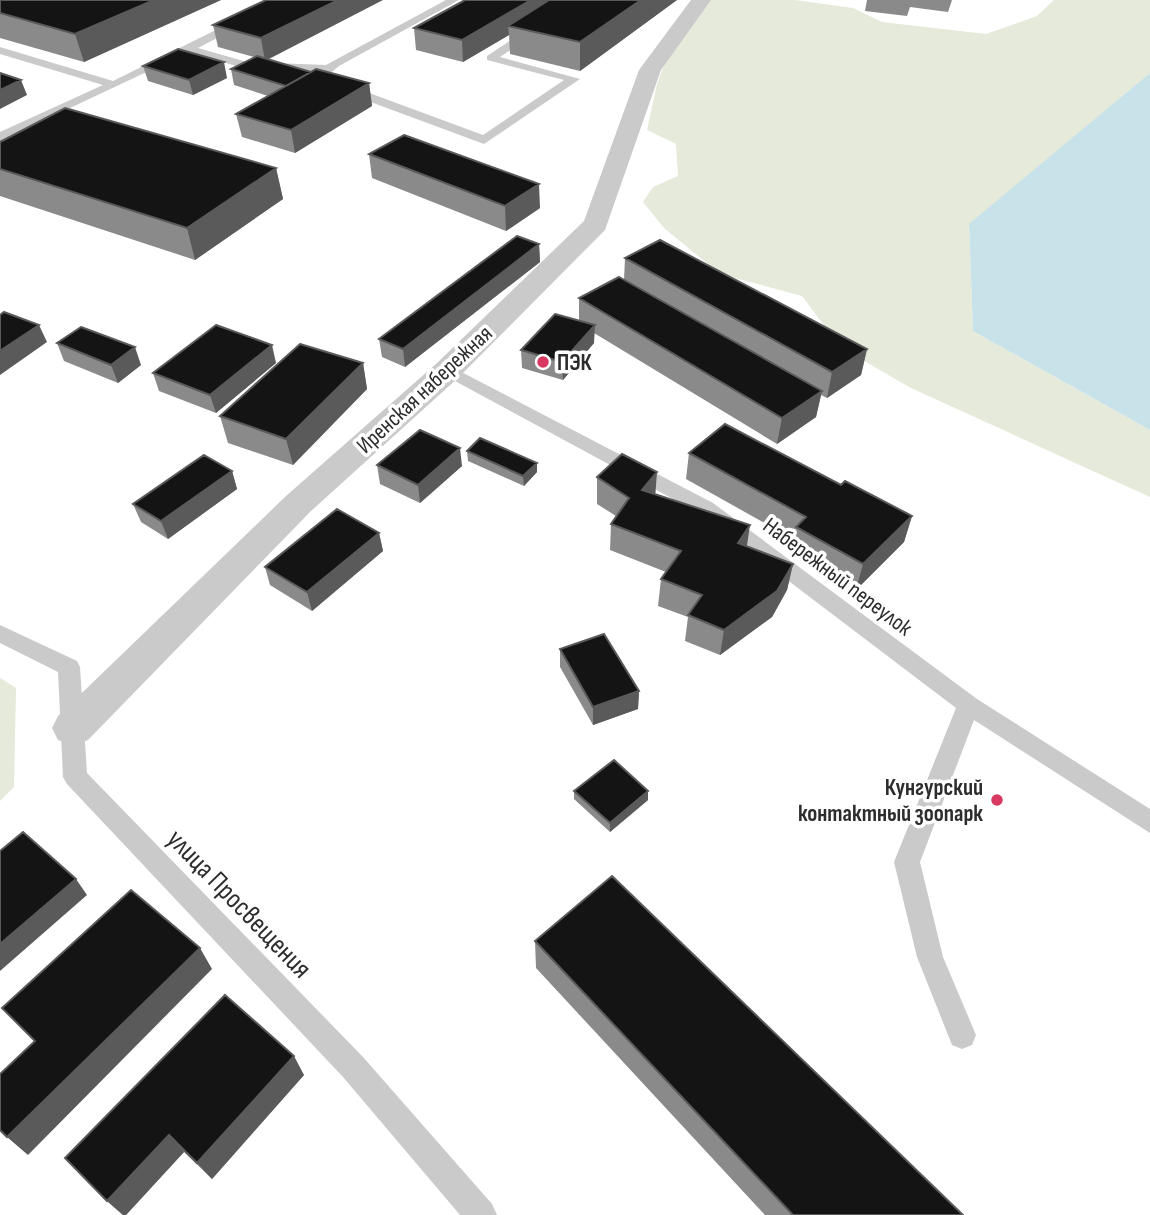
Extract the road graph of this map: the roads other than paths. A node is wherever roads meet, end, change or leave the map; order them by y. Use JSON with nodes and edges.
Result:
{"nodes":[{"id":1,"x":284,"y":0,"type":"edge"},
{"id":2,"x":454,"y":0,"type":"edge"},
{"id":3,"x":578,"y":0,"type":"edge"},
{"id":4,"x":701,"y":0,"type":"edge"},
{"id":5,"x":187,"y":48,"type":"junction"},
{"id":6,"x":0,"y":50,"type":"edge"},
{"id":7,"x":328,"y":69,"type":"junction"},
{"id":8,"x":114,"y":85,"type":"junction"},
{"id":9,"x":0,"y":137,"type":"edge"},
{"id":10,"x":448,"y":370,"type":"junction"},
{"id":11,"x":0,"y":633,"type":"edge"},
{"id":12,"x":969,"y":705,"type":"junction"},
{"id":13,"x":73,"y":728,"type":"junction"},
{"id":14,"x":1150,"y":822,"type":"edge"},
{"id":15,"x":962,"y":1035,"type":"dead end"},
{"id":16,"x":481,"y":1215,"type":"edge"}],
"edges":[{"from":1,"to":5,"type":"lane"},
{"from":2,"to":7,"type":"lane"},
{"from":3,"to":7,"type":"lane"},
{"from":4,"to":10,"type":"street","name":"Иренская набережная"},
{"from":5,"to":7,"type":"lane"},
{"from":5,"to":8,"type":"lane"},
{"from":6,"to":8,"type":"lane"},
{"from":8,"to":9,"type":"lane"},
{"from":10,"to":12,"type":"lane","name":"Набережный переулок"},
{"from":10,"to":13,"type":"street","name":"Иренская набережная"},
{"from":11,"to":13,"type":"lane","name":"улица Просвещения"},
{"from":12,"to":14,"type":"lane","name":"Набережный переулок"},
{"from":12,"to":15,"type":"lane"},
{"from":13,"to":16,"type":"lane","name":"улица Просвещения"}]}
